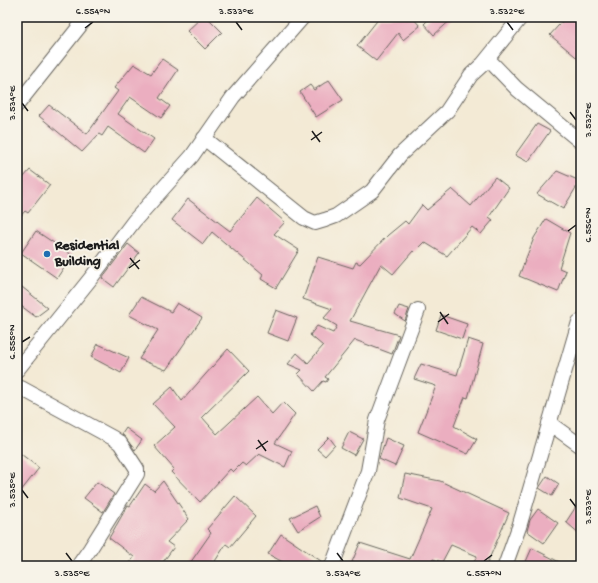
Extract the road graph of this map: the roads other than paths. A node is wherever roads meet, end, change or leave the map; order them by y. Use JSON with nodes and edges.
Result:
{"nodes":[{"id":1,"x":87,"y":17,"type":"edge"},
{"id":2,"x":303,"y":17,"type":"edge"},
{"id":3,"x":521,"y":17,"type":"edge"},
{"id":4,"x":488,"y":59,"type":"junction"},
{"id":5,"x":17,"y":105,"type":"edge"},
{"id":6,"x":204,"y":138,"type":"junction"},
{"id":7,"x":581,"y":142,"type":"edge"},
{"id":8,"x":418,"y":310,"type":"dead end"},
{"id":9,"x":579,"y":322,"type":"dead end"},
{"id":10,"x":17,"y":372,"type":"edge"},
{"id":11,"x":19,"y":388,"type":"edge"},
{"id":12,"x":549,"y":423,"type":"junction"},
{"id":13,"x":581,"y":446,"type":"edge"},
{"id":14,"x":78,"y":566,"type":"edge"},
{"id":15,"x":332,"y":566,"type":"edge"},
{"id":16,"x":505,"y":566,"type":"edge"}],
"edges":[{"from":1,"to":5,"type":"street"},
{"from":2,"to":6,"type":"street"},
{"from":3,"to":4,"type":"street"},
{"from":4,"to":6,"type":"street"},
{"from":4,"to":7,"type":"street"},
{"from":6,"to":10,"type":"street"},
{"from":8,"to":15,"type":"street"},
{"from":9,"to":12,"type":"street"},
{"from":10,"to":11,"type":"street"},
{"from":11,"to":14,"type":"street"},
{"from":12,"to":13,"type":"street"},
{"from":12,"to":16,"type":"street"}]}
